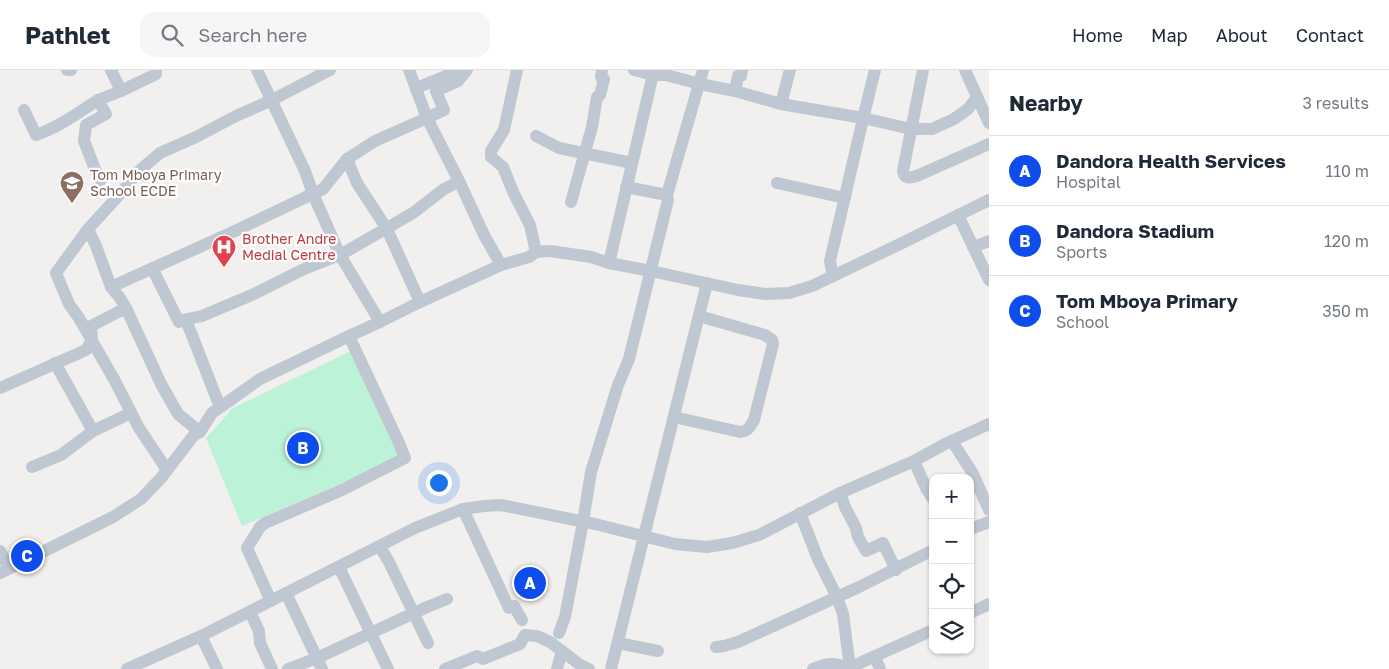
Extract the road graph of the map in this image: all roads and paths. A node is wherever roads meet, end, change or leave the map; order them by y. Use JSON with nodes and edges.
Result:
{"nodes":[{"id":1,"x":111,"y":70,"type":"edge"},
{"id":2,"x":156,"y":70,"type":"edge"},
{"id":3,"x":257,"y":70,"type":"edge"},
{"id":4,"x":330,"y":70,"type":"edge"},
{"id":5,"x":409,"y":70,"type":"edge"},
{"id":6,"x":461,"y":70,"type":"edge"},
{"id":7,"x":467,"y":70,"type":"edge"},
{"id":8,"x":517,"y":70,"type":"edge"},
{"id":9,"x":602,"y":70,"type":"edge"},
{"id":10,"x":634,"y":70,"type":"edge"},
{"id":11,"x":703,"y":70,"type":"edge"},
{"id":12,"x":742,"y":70,"type":"edge"},
{"id":13,"x":790,"y":70,"type":"edge"},
{"id":14,"x":875,"y":70,"type":"edge"},
{"id":15,"x":923,"y":70,"type":"edge"},
{"id":16,"x":965,"y":70,"type":"edge"},
{"id":17,"x":654,"y":73,"type":"edge"},
{"id":18,"x":700,"y":84,"type":"junction"},
{"id":19,"x":416,"y":88,"type":"junction"},
{"id":20,"x":121,"y":91,"type":"junction"},
{"id":21,"x":734,"y":91,"type":"junction"},
{"id":22,"x":977,"y":97,"type":"junction"},
{"id":23,"x":98,"y":100,"type":"junction"},
{"id":24,"x":272,"y":100,"type":"junction"},
{"id":25,"x":781,"y":104,"type":"junction"},
{"id":26,"x":24,"y":110,"type":"dead end"},
{"id":27,"x":427,"y":118,"type":"junction"},
{"id":28,"x":863,"y":118,"type":"junction"},
{"id":29,"x":989,"y":123,"type":"edge"},
{"id":30,"x":910,"y":129,"type":"junction"},
{"id":31,"x":536,"y":136,"type":"dead end"},
{"id":32,"x":989,"y":144,"type":"edge"},
{"id":33,"x":585,"y":152,"type":"junction"},
{"id":34,"x":347,"y":159,"type":"junction"},
{"id":35,"x":632,"y":163,"type":"junction"},
{"id":36,"x":101,"y":180,"type":"dead end"},
{"id":37,"x":460,"y":183,"type":"junction"},
{"id":38,"x":776,"y":183,"type":"dead end"},
{"id":39,"x":626,"y":187,"type":"junction"},
{"id":40,"x":313,"y":194,"type":"junction"},
{"id":41,"x":668,"y":194,"type":"junction"},
{"id":42,"x":845,"y":198,"type":"junction"},
{"id":43,"x":989,"y":200,"type":"edge"},
{"id":44,"x":571,"y":202,"type":"dead end"},
{"id":45,"x":958,"y":215,"type":"junction"},
{"id":46,"x":387,"y":229,"type":"junction"},
{"id":47,"x":88,"y":230,"type":"junction"},
{"id":48,"x":989,"y":241,"type":"edge"},
{"id":49,"x":973,"y":247,"type":"junction"},
{"id":50,"x":536,"y":252,"type":"junction"},
{"id":51,"x":340,"y":256,"type":"junction"},
{"id":52,"x":609,"y":263,"type":"junction"},
{"id":53,"x":501,"y":264,"type":"junction"},
{"id":54,"x":152,"y":268,"type":"junction"},
{"id":55,"x":651,"y":271,"type":"junction"},
{"id":56,"x":833,"y":276,"type":"junction"},
{"id":57,"x":989,"y":280,"type":"edge"},
{"id":58,"x":707,"y":283,"type":"junction"},
{"id":59,"x":111,"y":287,"type":"junction"},
{"id":60,"x":420,"y":302,"type":"junction"},
{"id":61,"x":126,"y":308,"type":"junction"},
{"id":62,"x":699,"y":316,"type":"junction"},
{"id":63,"x":186,"y":320,"type":"junction"},
{"id":64,"x":380,"y":322,"type":"junction"},
{"id":65,"x":349,"y":336,"type":"junction"},
{"id":66,"x":92,"y":340,"type":"junction"},
{"id":67,"x":55,"y":363,"type":"junction"},
{"id":68,"x":0,"y":388,"type":"edge"},
{"id":69,"x":220,"y":407,"type":"junction"},
{"id":70,"x":131,"y":413,"type":"junction"},
{"id":71,"x":674,"y":417,"type":"junction"},
{"id":72,"x":989,"y":424,"type":"edge"},
{"id":73,"x":93,"y":431,"type":"junction"},
{"id":74,"x":200,"y":432,"type":"junction"},
{"id":75,"x":952,"y":441,"type":"junction"},
{"id":76,"x":914,"y":461,"type":"junction"},
{"id":77,"x":32,"y":467,"type":"dead end"},
{"id":78,"x":167,"y":470,"type":"junction"},
{"id":79,"x":840,"y":493,"type":"junction"},
{"id":80,"x":929,"y":493,"type":"edge"},
{"id":81,"x":463,"y":509,"type":"junction"},
{"id":82,"x":989,"y":510,"type":"edge"},
{"id":83,"x":800,"y":513,"type":"junction"},
{"id":84,"x":583,"y":522,"type":"junction"},
{"id":85,"x":989,"y":522,"type":"edge"},
{"id":86,"x":974,"y":528,"type":"edge"},
{"id":87,"x":644,"y":536,"type":"junction"},
{"id":88,"x":380,"y":547,"type":"junction"},
{"id":89,"x":0,"y":551,"type":"edge"},
{"id":90,"x":929,"y":552,"type":"edge"},
{"id":91,"x":339,"y":567,"type":"junction"},
{"id":92,"x":896,"y":570,"type":"junction"},
{"id":93,"x":5,"y":571,"type":"edge"},
{"id":94,"x":286,"y":592,"type":"junction"},
{"id":95,"x":837,"y":597,"type":"junction"},
{"id":96,"x":447,"y":600,"type":"dead end"},
{"id":97,"x":271,"y":601,"type":"junction"},
{"id":98,"x":989,"y":604,"type":"edge"},
{"id":99,"x":974,"y":610,"type":"edge"},
{"id":100,"x":250,"y":612,"type":"junction"},
{"id":101,"x":414,"y":614,"type":"junction"},
{"id":102,"x":522,"y":620,"type":"dead end"},
{"id":103,"x":929,"y":632,"type":"edge"},
{"id":104,"x":372,"y":633,"type":"junction"},
{"id":105,"x":559,"y":633,"type":"dead end"},
{"id":106,"x":201,"y":636,"type":"junction"},
{"id":107,"x":428,"y":643,"type":"dead end"},
{"id":108,"x":618,"y":643,"type":"junction"},
{"id":109,"x":716,"y":647,"type":"dead end"},
{"id":110,"x":562,"y":651,"type":"junction"},
{"id":111,"x":658,"y":651,"type":"dead end"},
{"id":112,"x":874,"y":657,"type":"junction"},
{"id":113,"x":320,"y":664,"type":"edge"},
{"id":114,"x":127,"y":669,"type":"edge"},
{"id":115,"x":217,"y":669,"type":"edge"},
{"id":116,"x":272,"y":669,"type":"edge"},
{"id":117,"x":288,"y":669,"type":"edge"},
{"id":118,"x":388,"y":669,"type":"edge"},
{"id":119,"x":445,"y":669,"type":"edge"},
{"id":120,"x":557,"y":669,"type":"edge"},
{"id":121,"x":589,"y":669,"type":"edge"},
{"id":122,"x":611,"y":669,"type":"edge"},
{"id":123,"x":813,"y":669,"type":"edge"},
{"id":124,"x":849,"y":669,"type":"edge"},
{"id":125,"x":880,"y":669,"type":"edge"}],
"edges":[{"from":1,"to":20,"type":"street"},
{"from":2,"to":20,"type":"street"},
{"from":3,"to":24,"type":"street"},
{"from":4,"to":24,"type":"street"},
{"from":5,"to":19,"type":"street"},
{"from":6,"to":19,"type":"street"},
{"from":7,"to":27,"type":"street"},
{"from":8,"to":50,"type":"street"},
{"from":9,"to":33,"type":"street"},
{"from":10,"to":17,"type":"street"},
{"from":11,"to":18,"type":"street"},
{"from":12,"to":21,"type":"street"},
{"from":13,"to":25,"type":"street"},
{"from":14,"to":28,"type":"street"},
{"from":15,"to":30,"type":"street"},
{"from":16,"to":22,"type":"street"},
{"from":17,"to":18,"type":"street"},
{"from":17,"to":35,"type":"street"},
{"from":18,"to":21,"type":"street"},
{"from":18,"to":41,"type":"street"},
{"from":19,"to":27,"type":"street"},
{"from":20,"to":23,"type":"street"},
{"from":21,"to":25,"type":"street"},
{"from":22,"to":29,"type":"street"},
{"from":22,"to":30,"type":"street"},
{"from":23,"to":26,"type":"street"},
{"from":23,"to":36,"type":"street"},
{"from":24,"to":40,"type":"street"},
{"from":24,"to":47,"type":"street"},
{"from":25,"to":28,"type":"street"},
{"from":27,"to":34,"type":"street"},
{"from":27,"to":37,"type":"street"},
{"from":28,"to":30,"type":"street"},
{"from":28,"to":42,"type":"street"},
{"from":30,"to":32,"type":"street"},
{"from":31,"to":33,"type":"street"},
{"from":33,"to":35,"type":"street"},
{"from":33,"to":44,"type":"street"},
{"from":34,"to":40,"type":"street"},
{"from":34,"to":46,"type":"street"},
{"from":35,"to":39,"type":"street"},
{"from":37,"to":46,"type":"street"},
{"from":37,"to":53,"type":"street"},
{"from":38,"to":42,"type":"street"},
{"from":39,"to":41,"type":"street"},
{"from":39,"to":52,"type":"street"},
{"from":40,"to":51,"type":"street"},
{"from":40,"to":54,"type":"street"},
{"from":41,"to":55,"type":"street"},
{"from":42,"to":56,"type":"street"},
{"from":43,"to":45,"type":"street"},
{"from":45,"to":49,"type":"street"},
{"from":45,"to":56,"type":"street"},
{"from":46,"to":51,"type":"street"},
{"from":46,"to":60,"type":"street"},
{"from":47,"to":59,"type":"street"},
{"from":47,"to":66,"type":"street"},
{"from":48,"to":49,"type":"street"},
{"from":49,"to":57,"type":"street"},
{"from":50,"to":52,"type":"street"},
{"from":50,"to":53,"type":"street"},
{"from":51,"to":63,"type":"street"},
{"from":51,"to":64,"type":"street"},
{"from":52,"to":55,"type":"street"},
{"from":53,"to":60,"type":"street"},
{"from":54,"to":59,"type":"street"},
{"from":54,"to":63,"type":"street"},
{"from":55,"to":58,"type":"street"},
{"from":55,"to":84,"type":"street"},
{"from":56,"to":58,"type":"street"},
{"from":58,"to":62,"type":"street"},
{"from":59,"to":61,"type":"street"},
{"from":60,"to":64,"type":"street"},
{"from":61,"to":66,"type":"street"},
{"from":61,"to":74,"type":"street"},
{"from":62,"to":71,"type":"street"},
{"from":62,"to":71,"type":"street"},
{"from":63,"to":69,"type":"street"},
{"from":64,"to":65,"type":"street"},
{"from":65,"to":69,"type":"street"},
{"from":65,"to":97,"type":"street"},
{"from":66,"to":67,"type":"street"},
{"from":66,"to":70,"type":"street"},
{"from":67,"to":68,"type":"street"},
{"from":67,"to":73,"type":"street"},
{"from":69,"to":74,"type":"street"},
{"from":70,"to":73,"type":"street"},
{"from":70,"to":78,"type":"street"},
{"from":71,"to":87,"type":"street"},
{"from":72,"to":75,"type":"street"},
{"from":73,"to":77,"type":"street"},
{"from":74,"to":78,"type":"street"},
{"from":75,"to":76,"type":"street"},
{"from":75,"to":82,"type":"street"},
{"from":76,"to":79,"type":"street"},
{"from":76,"to":80,"type":"street"},
{"from":78,"to":93,"type":"street"},
{"from":79,"to":83,"type":"street"},
{"from":79,"to":92,"type":"street"},
{"from":81,"to":84,"type":"street"},
{"from":81,"to":88,"type":"street"},
{"from":81,"to":102,"type":"street"},
{"from":83,"to":87,"type":"street"},
{"from":83,"to":95,"type":"street"},
{"from":84,"to":87,"type":"street"},
{"from":84,"to":105,"type":"street"},
{"from":85,"to":86,"type":"street"},
{"from":87,"to":108,"type":"street"},
{"from":88,"to":91,"type":"street"},
{"from":88,"to":101,"type":"street"},
{"from":89,"to":93,"type":"street"},
{"from":90,"to":92,"type":"street"},
{"from":91,"to":94,"type":"street"},
{"from":91,"to":104,"type":"street"},
{"from":92,"to":95,"type":"street"},
{"from":94,"to":97,"type":"street"},
{"from":94,"to":113,"type":"street"},
{"from":95,"to":109,"type":"street"},
{"from":95,"to":124,"type":"street"},
{"from":96,"to":101,"type":"street"},
{"from":97,"to":100,"type":"street"},
{"from":98,"to":99,"type":"street"},
{"from":100,"to":106,"type":"street"},
{"from":100,"to":116,"type":"street"},
{"from":101,"to":104,"type":"street"},
{"from":101,"to":107,"type":"street"},
{"from":103,"to":112,"type":"street"},
{"from":104,"to":113,"type":"street"},
{"from":104,"to":118,"type":"street"},
{"from":106,"to":114,"type":"street"},
{"from":106,"to":115,"type":"street"},
{"from":108,"to":111,"type":"street"},
{"from":108,"to":122,"type":"street"},
{"from":110,"to":119,"type":"street"},
{"from":110,"to":120,"type":"street"},
{"from":110,"to":121,"type":"street"},
{"from":112,"to":124,"type":"street"},
{"from":112,"to":125,"type":"street"},
{"from":113,"to":117,"type":"street"},
{"from":123,"to":124,"type":"street"}]}
